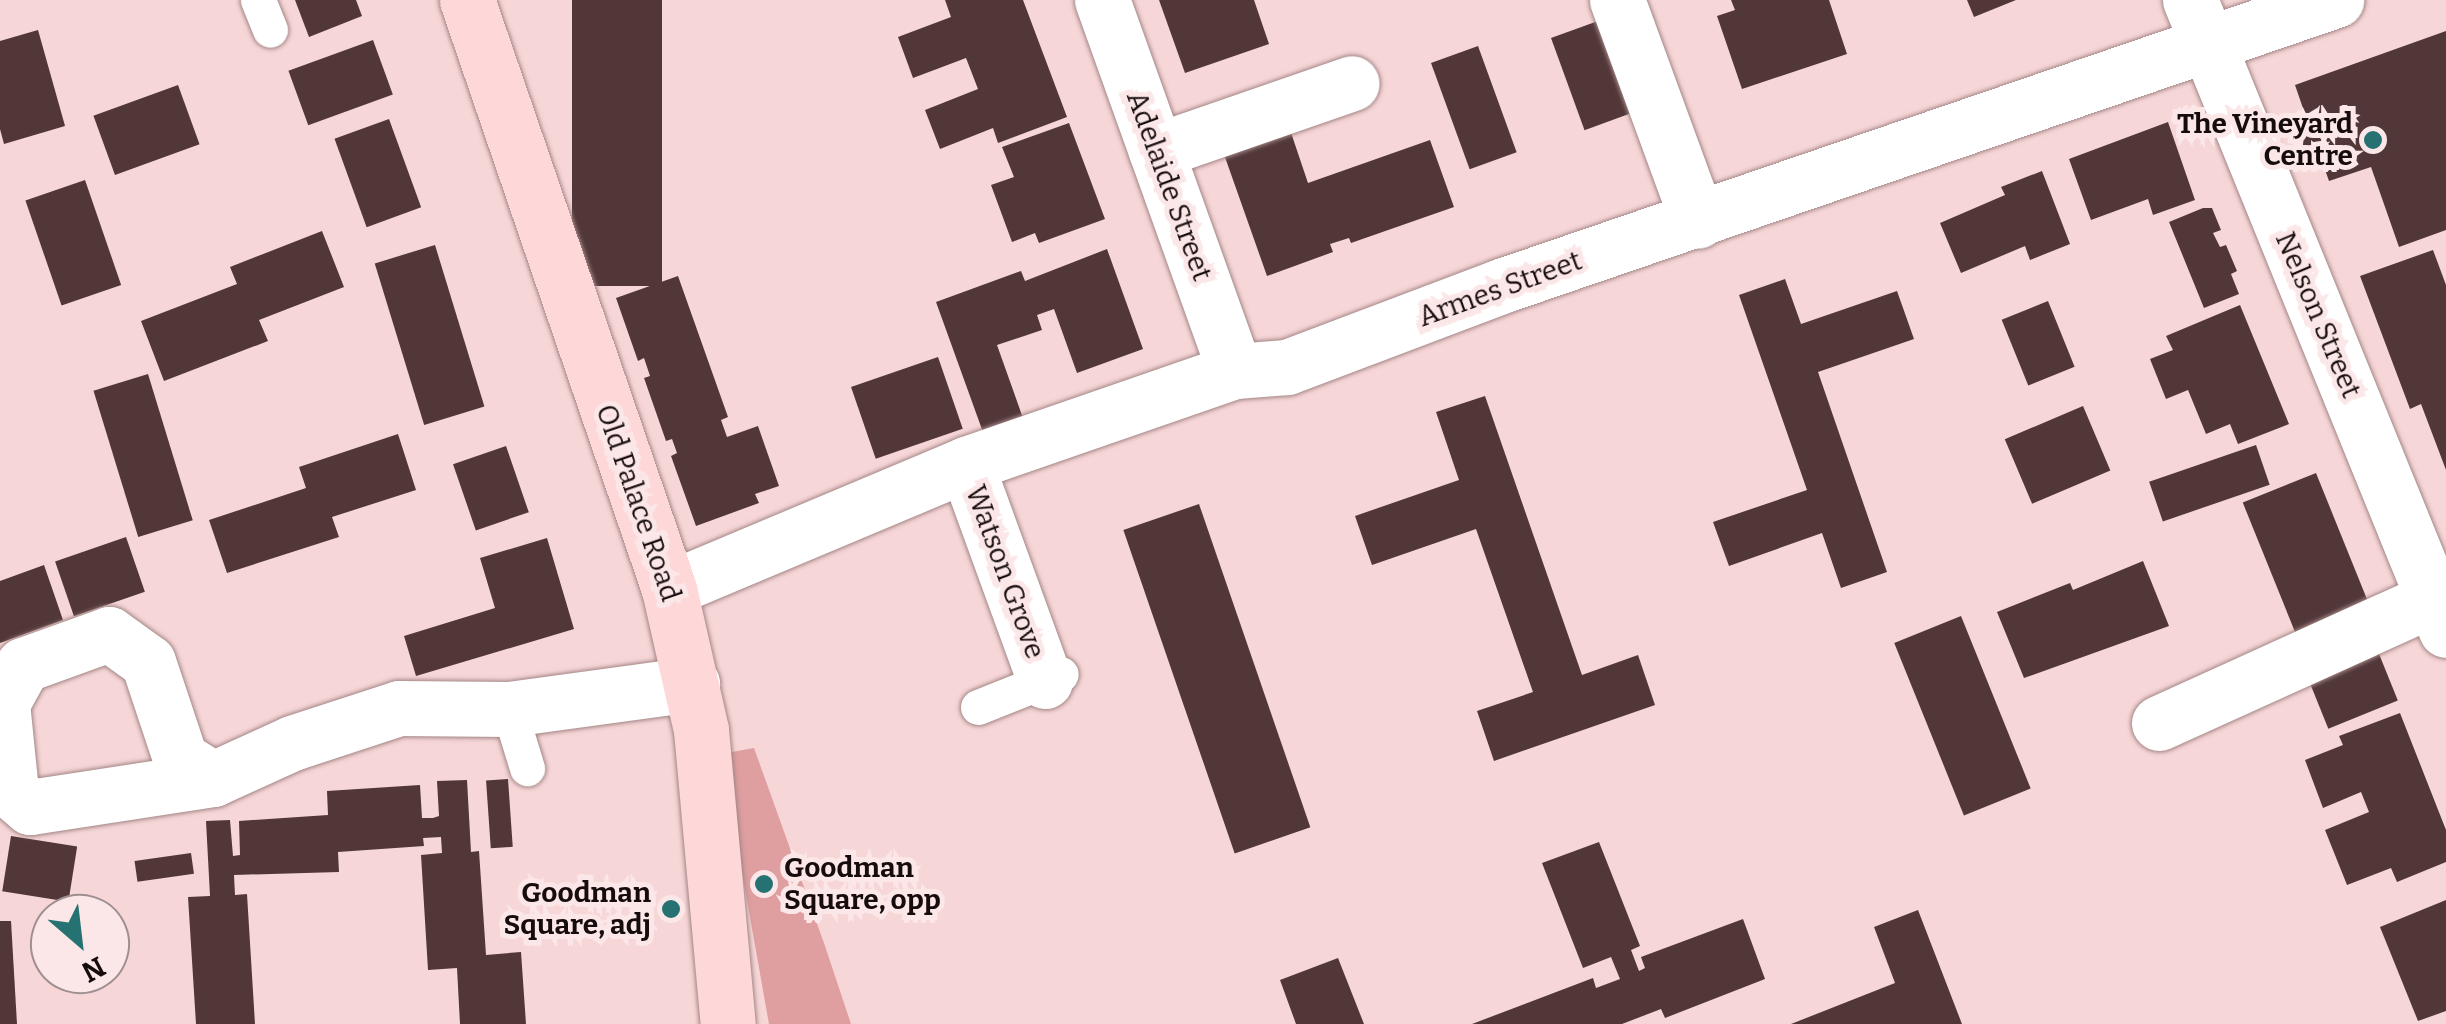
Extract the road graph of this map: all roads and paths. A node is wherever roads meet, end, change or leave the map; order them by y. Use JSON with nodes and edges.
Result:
{"nodes":[{"id":1,"x":467,"y":0,"type":"edge"},
{"id":2,"x":1102,"y":0,"type":"edge"},
{"id":3,"x":1618,"y":0,"type":"edge"},
{"id":4,"x":2336,"y":0,"type":"edge"},
{"id":5,"x":2198,"y":21,"type":"edge"},
{"id":6,"x":1352,"y":83,"type":"dead end"},
{"id":7,"x":1156,"y":151,"type":"junction"},
{"id":8,"x":1698,"y":222,"type":"junction"},
{"id":9,"x":1236,"y":371,"type":"junction"},
{"id":10,"x":966,"y":464,"type":"junction"},
{"id":11,"x":669,"y":589,"type":"junction"},
{"id":12,"x":2440,"y":614,"type":"edge"},
{"id":13,"x":1055,"y":676,"type":"joint"},
{"id":14,"x":692,"y":684,"type":"junction"},
{"id":15,"x":978,"y":707,"type":"dead end"},
{"id":16,"x":509,"y":709,"type":"junction"},
{"id":17,"x":2160,"y":724,"type":"dead end"},
{"id":18,"x":526,"y":768,"type":"dead end"},
{"id":19,"x":213,"y":779,"type":"dead end"},
{"id":20,"x":728,"y":1024,"type":"edge"}],
"edges":[{"from":1,"to":11,"type":"main road","name":"Old Palace Road"},
{"from":2,"to":7,"type":"street","name":"Adelaide Street"},
{"from":3,"to":8,"type":"street"},
{"from":4,"to":5,"type":"street","name":"Armes Street"},
{"from":5,"to":8,"type":"street","name":"Armes Street"},
{"from":5,"to":12,"type":"street","name":"Nelson Street"},
{"from":6,"to":7,"type":"street"},
{"from":7,"to":9,"type":"street","name":"Adelaide Street"},
{"from":8,"to":9,"type":"street","name":"Armes Street"},
{"from":9,"to":10,"type":"street","name":"Armes Street"},
{"from":10,"to":11,"type":"street","name":"Armes Street"},
{"from":10,"to":13,"type":"street","name":"Watson Grove"},
{"from":11,"to":14,"type":"main road","name":"Old Palace Road"},
{"from":12,"to":17,"type":"street"},
{"from":13,"to":15,"type":"lane","name":"Watson Grove"},
{"from":14,"to":16,"type":"street"},
{"from":14,"to":20,"type":"main road","name":"Old Palace Road"},
{"from":16,"to":18,"type":"lane"},
{"from":16,"to":19,"type":"street"}]}
